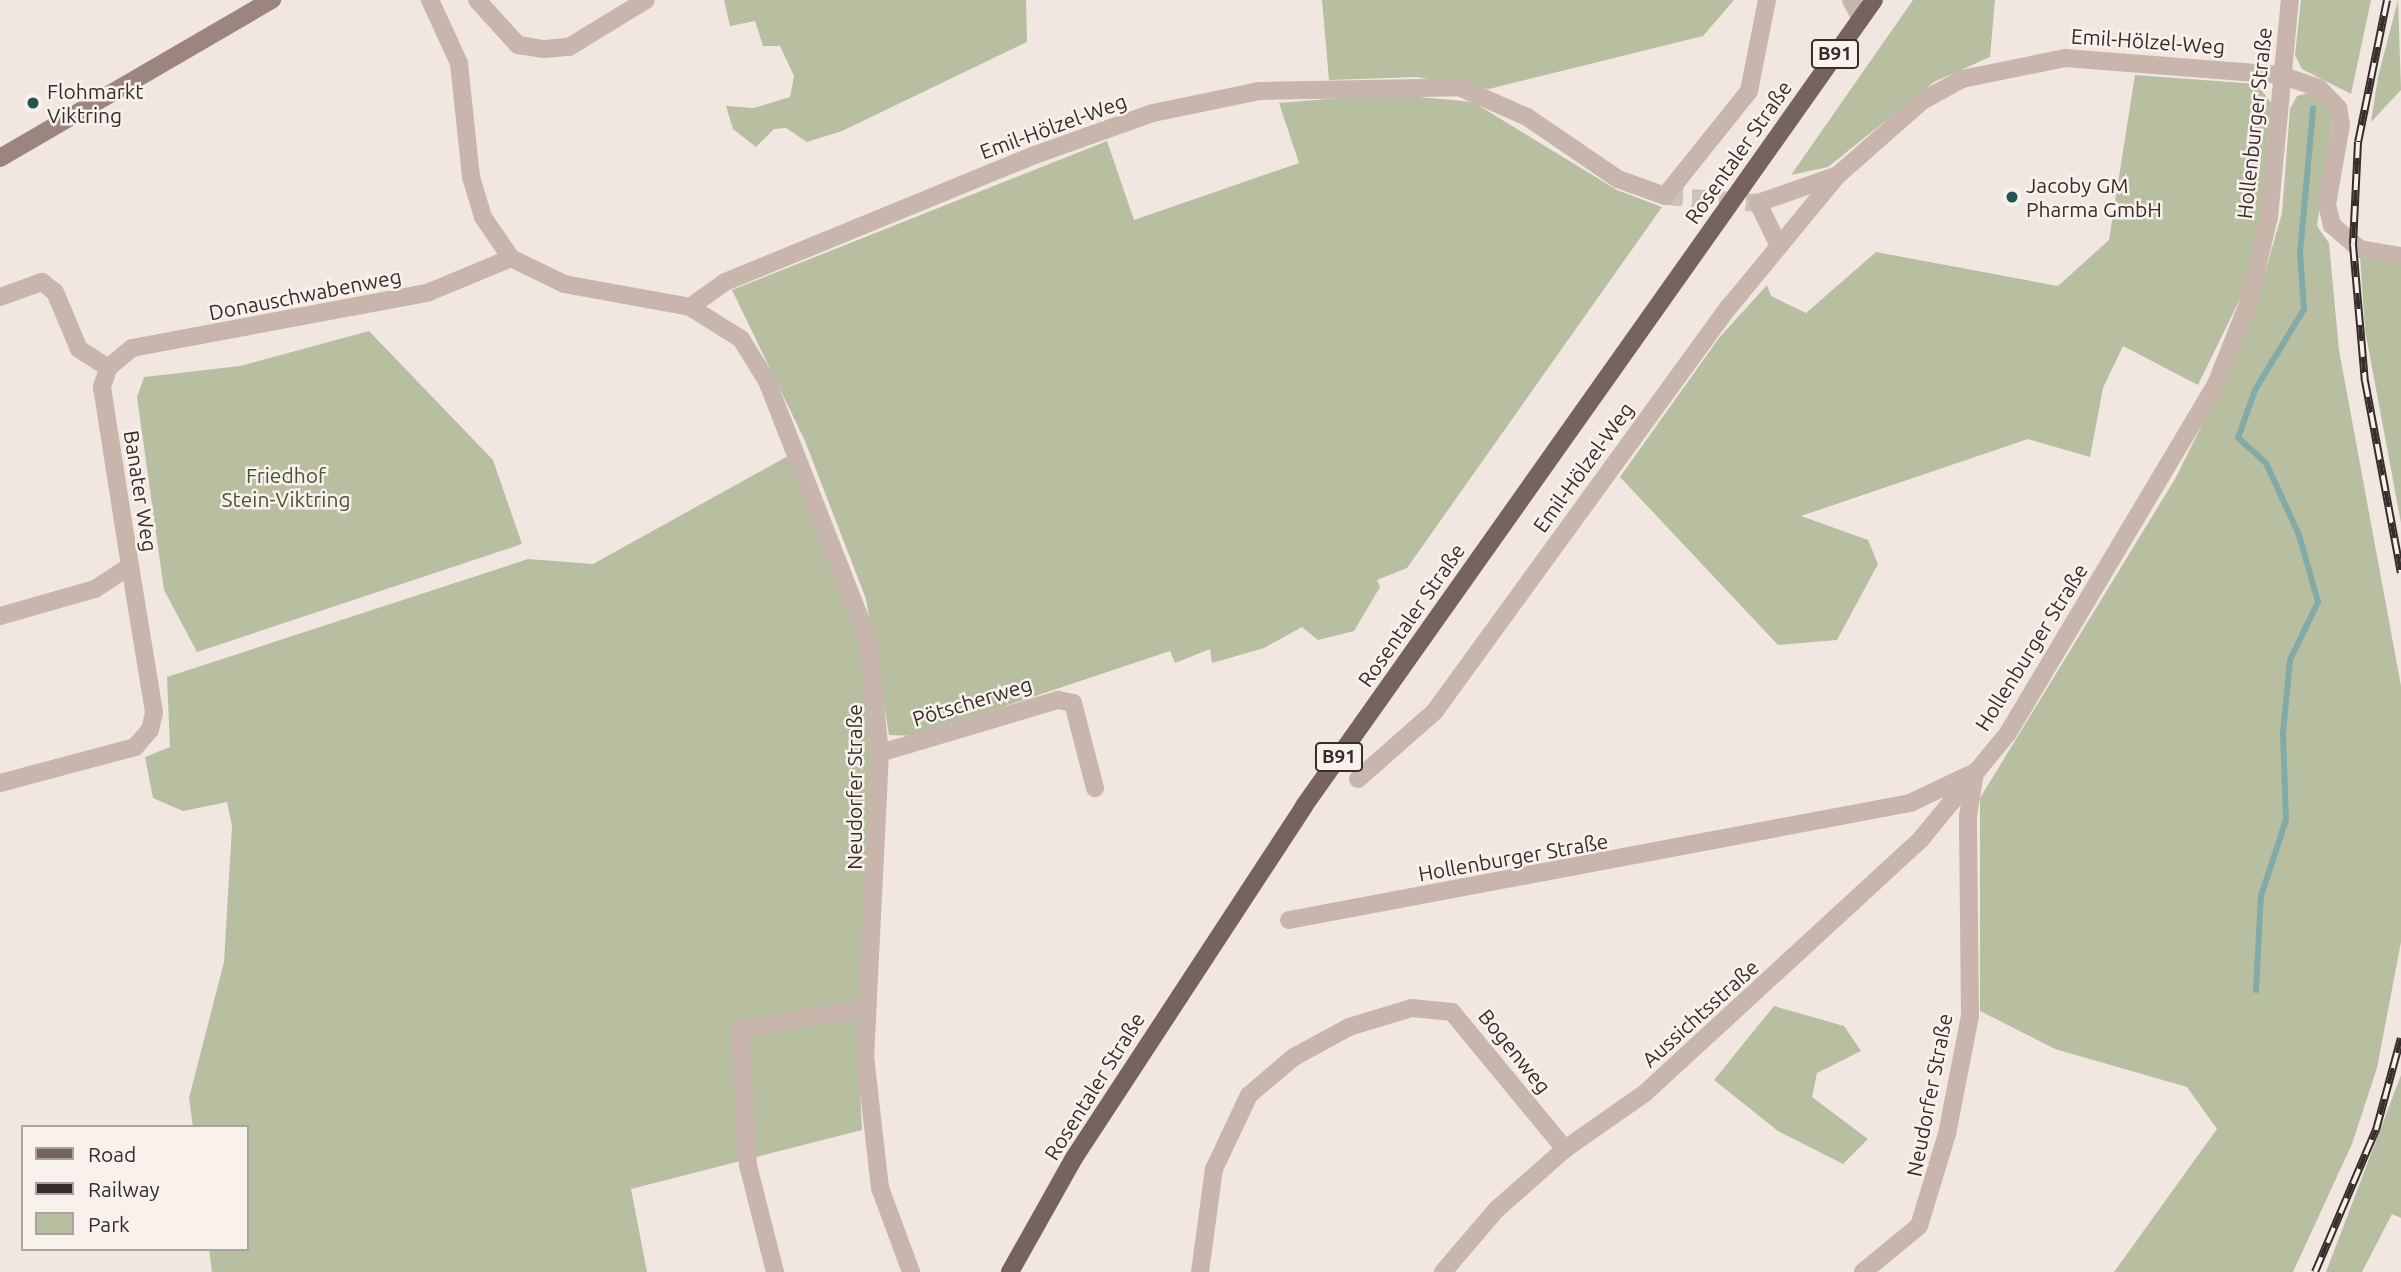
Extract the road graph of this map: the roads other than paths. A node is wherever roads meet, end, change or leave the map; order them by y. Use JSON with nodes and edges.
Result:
{"nodes":[{"id":1,"x":272,"y":0,"type":"edge"},
{"id":2,"x":430,"y":0,"type":"edge"},
{"id":3,"x":477,"y":0,"type":"edge"},
{"id":4,"x":646,"y":0,"type":"edge"},
{"id":5,"x":1767,"y":0,"type":"edge"},
{"id":6,"x":1851,"y":0,"type":"edge"},
{"id":7,"x":1874,"y":0,"type":"edge"},
{"id":8,"x":2290,"y":0,"type":"edge"},
{"id":9,"x":1861,"y":19,"type":"junction"},
{"id":10,"x":2281,"y":75,"type":"junction"},
{"id":11,"x":0,"y":158,"type":"edge"},
{"id":12,"x":1838,"y":175,"type":"junction"},
{"id":13,"x":1779,"y":246,"type":"junction"},
{"id":14,"x":2401,"y":256,"type":"edge"},
{"id":15,"x":510,"y":258,"type":"junction"},
{"id":16,"x":0,"y":297,"type":"edge"},
{"id":17,"x":690,"y":307,"type":"junction"},
{"id":18,"x":108,"y":368,"type":"junction"},
{"id":19,"x":130,"y":566,"type":"junction"},
{"id":20,"x":0,"y":616,"type":"edge"},
{"id":21,"x":880,"y":753,"type":"junction"},
{"id":22,"x":1975,"y":772,"type":"junction"},
{"id":23,"x":1358,"y":779,"type":"dead end"},
{"id":24,"x":0,"y":783,"type":"edge"},
{"id":25,"x":1095,"y":788,"type":"dead end"},
{"id":26,"x":1289,"y":920,"type":"dead end"},
{"id":27,"x":865,"y":1008,"type":"junction"},
{"id":28,"x":1565,"y":1149,"type":"junction"},
{"id":29,"x":775,"y":1272,"type":"edge"},
{"id":30,"x":911,"y":1272,"type":"edge"},
{"id":31,"x":1010,"y":1272,"type":"edge"},
{"id":32,"x":1200,"y":1272,"type":"edge"},
{"id":33,"x":1443,"y":1272,"type":"edge"},
{"id":34,"x":1863,"y":1272,"type":"edge"}],
"edges":[{"from":1,"to":11,"type":"main road"},
{"from":2,"to":15,"type":"street"},
{"from":3,"to":4,"type":"street"},
{"from":5,"to":17,"type":"street","name":"Emil-Hölzel-Weg"},
{"from":6,"to":9,"type":"street"},
{"from":7,"to":9,"type":"main road","name":"Rosentaler Straße","number":"B91"},
{"from":8,"to":10,"type":"street","name":"Hollenburger Straße"},
{"from":9,"to":31,"type":"main road","name":"Rosentaler Straße","number":"B91"},
{"from":10,"to":12,"type":"street","name":"Emil-Hölzel-Weg"},
{"from":10,"to":14,"type":"street","name":"Emil-Hölzel-Weg"},
{"from":10,"to":22,"type":"street","name":"Hollenburger Straße"},
{"from":12,"to":13,"type":"street","name":"Emil-Hölzel-Weg"},
{"from":12,"to":13,"type":"street","name":"Emil-Hölzel-Weg"},
{"from":13,"to":23,"type":"street","name":"Emil-Hölzel-Weg"},
{"from":15,"to":17,"type":"street"},
{"from":15,"to":18,"type":"street","name":"Donauschwabenweg"},
{"from":16,"to":18,"type":"street"},
{"from":17,"to":21,"type":"street","name":"Neudorfer Straße"},
{"from":18,"to":19,"type":"street","name":"Banater Weg"},
{"from":19,"to":20,"type":"street","name":"Banater Weg"},
{"from":19,"to":24,"type":"street"},
{"from":21,"to":25,"type":"street","name":"Pötscherweg"},
{"from":21,"to":27,"type":"street","name":"Neudorfer Straße"},
{"from":22,"to":26,"type":"street","name":"Hollenburger Straße"},
{"from":22,"to":28,"type":"street","name":"Aussichtsstraße"},
{"from":22,"to":34,"type":"street","name":"Neudorfer Straße"},
{"from":27,"to":29,"type":"street"},
{"from":27,"to":30,"type":"street","name":"Neudorfer Straße"},
{"from":28,"to":32,"type":"street","name":"Bogenweg"},
{"from":28,"to":33,"type":"street","name":"Aussichtsstraße"}]}
